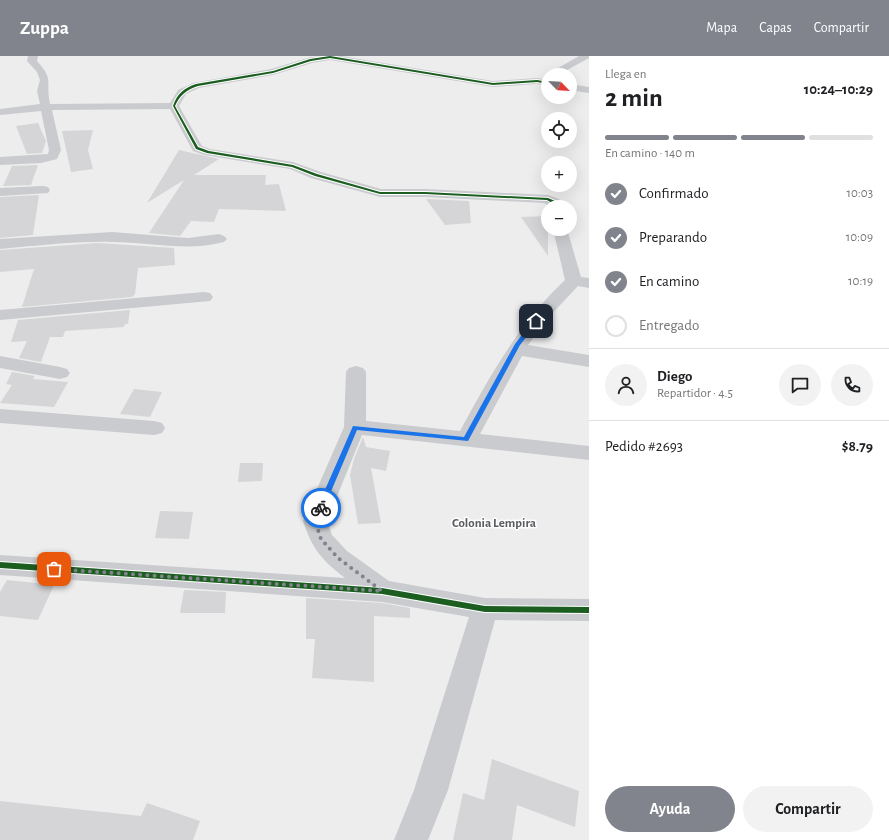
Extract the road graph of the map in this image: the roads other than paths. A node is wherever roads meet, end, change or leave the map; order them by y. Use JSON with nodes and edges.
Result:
{"nodes":[{"id":1,"x":33,"y":56,"type":"edge"},
{"id":2,"x":330,"y":56,"type":"edge"},
{"id":3,"x":586,"y":56,"type":"edge"},
{"id":4,"x":564,"y":68,"type":"edge"},
{"id":5,"x":541,"y":79,"type":"edge"},
{"id":6,"x":537,"y":81,"type":"junction"},
{"id":7,"x":541,"y":82,"type":"edge"},
{"id":8,"x":577,"y":88,"type":"edge"},
{"id":9,"x":589,"y":90,"type":"edge"},
{"id":10,"x":174,"y":106,"type":"junction"},
{"id":11,"x":45,"y":107,"type":"junction"},
{"id":12,"x":0,"y":112,"type":"edge"},
{"id":13,"x":0,"y":161,"type":"edge"},
{"id":14,"x":43,"y":190,"type":"dead end"},
{"id":15,"x":0,"y":192,"type":"edge"},
{"id":16,"x":550,"y":200,"type":"edge"},
{"id":17,"x":563,"y":236,"type":"edge"},
{"id":18,"x":218,"y":239,"type":"dead end"},
{"id":19,"x":0,"y":244,"type":"edge"},
{"id":20,"x":582,"y":282,"type":"edge"},
{"id":21,"x":204,"y":298,"type":"dead end"},
{"id":22,"x":0,"y":315,"type":"edge"},
{"id":23,"x":516,"y":349,"type":"junction"},
{"id":24,"x":589,"y":361,"type":"edge"},
{"id":25,"x":0,"y":362,"type":"edge"},
{"id":26,"x":356,"y":372,"type":"dead end"},
{"id":27,"x":60,"y":373,"type":"dead end"},
{"id":28,"x":0,"y":416,"type":"edge"},
{"id":29,"x":355,"y":427,"type":"junction"},
{"id":30,"x":154,"y":428,"type":"dead end"},
{"id":31,"x":466,"y":440,"type":"junction"},
{"id":32,"x":589,"y":453,"type":"edge"},
{"id":33,"x":0,"y":565,"type":"edge"},
{"id":34,"x":382,"y":591,"type":"junction"},
{"id":35,"x":485,"y":608,"type":"junction"},
{"id":36,"x":589,"y":610,"type":"edge"},
{"id":37,"x":411,"y":840,"type":"edge"}],
"edges":[{"from":1,"to":11,"type":"street"},
{"from":2,"to":6,"type":"street"},
{"from":2,"to":10,"type":"street"},
{"from":3,"to":4,"type":"street"},
{"from":5,"to":6,"type":"street"},
{"from":6,"to":7,"type":"street"},
{"from":8,"to":9,"type":"street"},
{"from":10,"to":11,"type":"street"},
{"from":10,"to":16,"type":"street"},
{"from":11,"to":12,"type":"street"},
{"from":11,"to":13,"type":"street"},
{"from":14,"to":15,"type":"street"},
{"from":17,"to":20,"type":"street"},
{"from":18,"to":19,"type":"street"},
{"from":20,"to":23,"type":"street"},
{"from":21,"to":22,"type":"street"},
{"from":23,"to":24,"type":"street"},
{"from":23,"to":31,"type":"street"},
{"from":25,"to":27,"type":"street"},
{"from":26,"to":29,"type":"street"},
{"from":28,"to":30,"type":"street"},
{"from":29,"to":31,"type":"street"},
{"from":29,"to":34,"type":"street"},
{"from":31,"to":32,"type":"street"},
{"from":33,"to":34,"type":"street"},
{"from":34,"to":35,"type":"street"},
{"from":35,"to":36,"type":"street"},
{"from":35,"to":37,"type":"street"}]}
